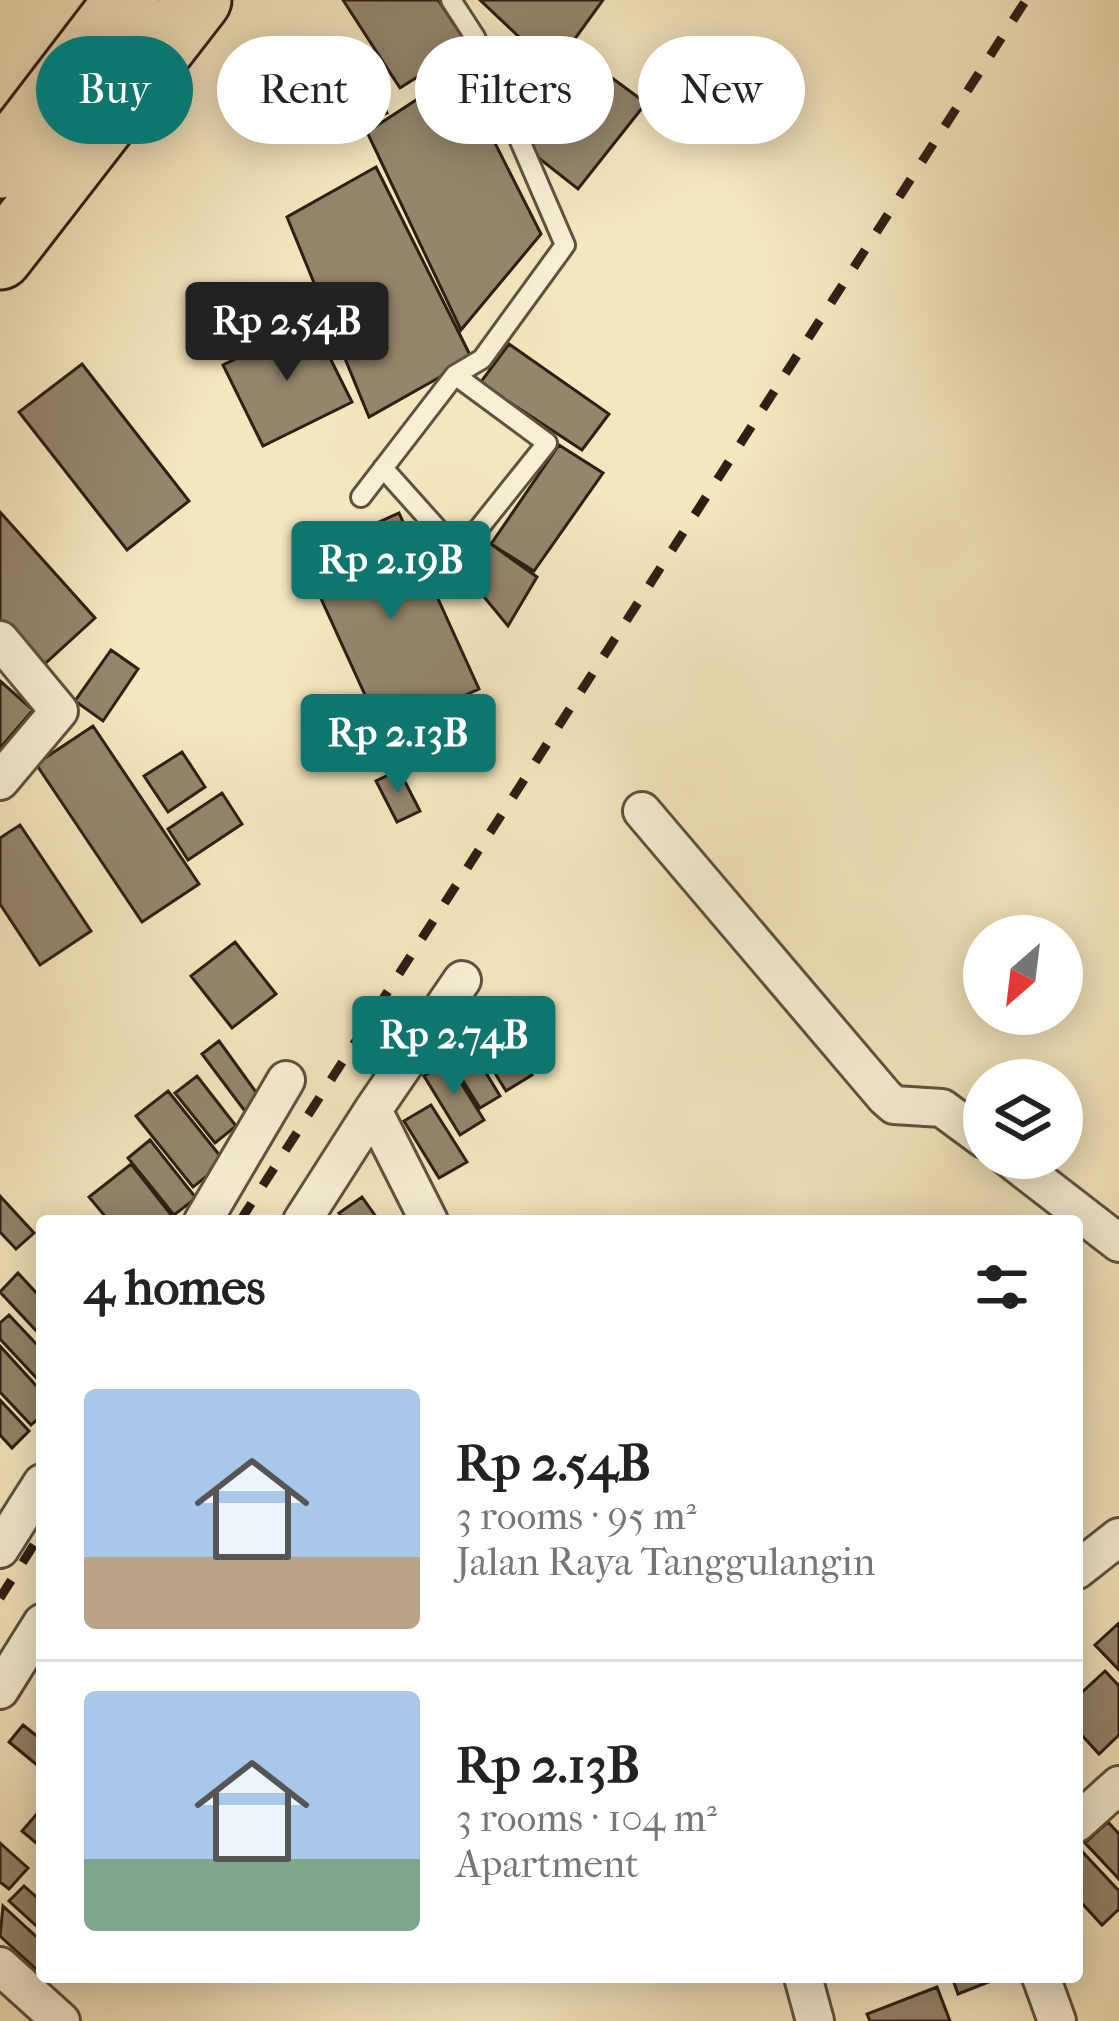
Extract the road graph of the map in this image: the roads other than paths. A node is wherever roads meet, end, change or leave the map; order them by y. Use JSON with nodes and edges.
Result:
{"nodes":[{"id":1,"x":127,"y":0,"type":"edge"},
{"id":2,"x":200,"y":0,"type":"edge"},
{"id":3,"x":451,"y":0,"type":"edge"},
{"id":4,"x":475,"y":36,"type":"edge"},
{"id":5,"x":521,"y":144,"type":"edge"},
{"id":6,"x":0,"y":166,"type":"edge"},
{"id":7,"x":0,"y":256,"type":"edge"},
{"id":8,"x":455,"y":375,"type":"junction"},
{"id":9,"x":383,"y":468,"type":"junction"},
{"id":10,"x":361,"y":497,"type":"dead end"},
{"id":11,"x":0,"y":640,"type":"edge"},
{"id":12,"x":0,"y":781,"type":"edge"},
{"id":13,"x":642,"y":811,"type":"dead end"},
{"id":14,"x":462,"y":980,"type":"dead end"},
{"id":15,"x":286,"y":1080,"type":"dead end"},
{"id":16,"x":373,"y":1110,"type":"junction"},
{"id":17,"x":963,"y":1124,"type":"edge"},
{"id":18,"x":1036,"y":1179,"type":"edge"},
{"id":19,"x":207,"y":1215,"type":"edge"},
{"id":20,"x":306,"y":1215,"type":"edge"},
{"id":21,"x":426,"y":1215,"type":"edge"},
{"id":22,"x":1083,"y":1215,"type":"edge"},
{"id":23,"x":1083,"y":1215,"type":"edge"},
{"id":24,"x":1119,"y":1243,"type":"edge"},
{"id":25,"x":36,"y":1492,"type":"edge"},
{"id":26,"x":1119,"y":1537,"type":"edge"},
{"id":27,"x":0,"y":1549,"type":"edge"},
{"id":28,"x":1083,"y":1565,"type":"edge"},
{"id":29,"x":36,"y":1633,"type":"edge"},
{"id":30,"x":0,"y":1690,"type":"edge"},
{"id":31,"x":1119,"y":1785,"type":"edge"},
{"id":32,"x":1083,"y":1818,"type":"edge"},
{"id":33,"x":0,"y":1966,"type":"edge"},
{"id":34,"x":805,"y":1983,"type":"edge"},
{"id":35,"x":1043,"y":1983,"type":"edge"},
{"id":36,"x":61,"y":2021,"type":"edge"},
{"id":37,"x":815,"y":2021,"type":"edge"},
{"id":38,"x":1057,"y":2021,"type":"edge"}],
"edges":[{"from":1,"to":6,"type":"highway"},
{"from":2,"to":7,"type":"highway"},
{"from":3,"to":4,"type":"lane"},
{"from":5,"to":8,"type":"lane"},
{"from":8,"to":9,"type":"lane"},
{"from":8,"to":9,"type":"lane"},
{"from":9,"to":10,"type":"lane"},
{"from":11,"to":12,"type":"street"},
{"from":13,"to":17,"type":"street"},
{"from":14,"to":16,"type":"street"},
{"from":15,"to":19,"type":"street"},
{"from":16,"to":20,"type":"street"},
{"from":16,"to":21,"type":"street"},
{"from":18,"to":22,"type":"street"},
{"from":23,"to":24,"type":"street"},
{"from":25,"to":27,"type":"street"},
{"from":26,"to":28,"type":"street"},
{"from":29,"to":30,"type":"street"},
{"from":31,"to":32,"type":"street"},
{"from":33,"to":36,"type":"street"},
{"from":34,"to":37,"type":"street"},
{"from":35,"to":38,"type":"street"}]}
